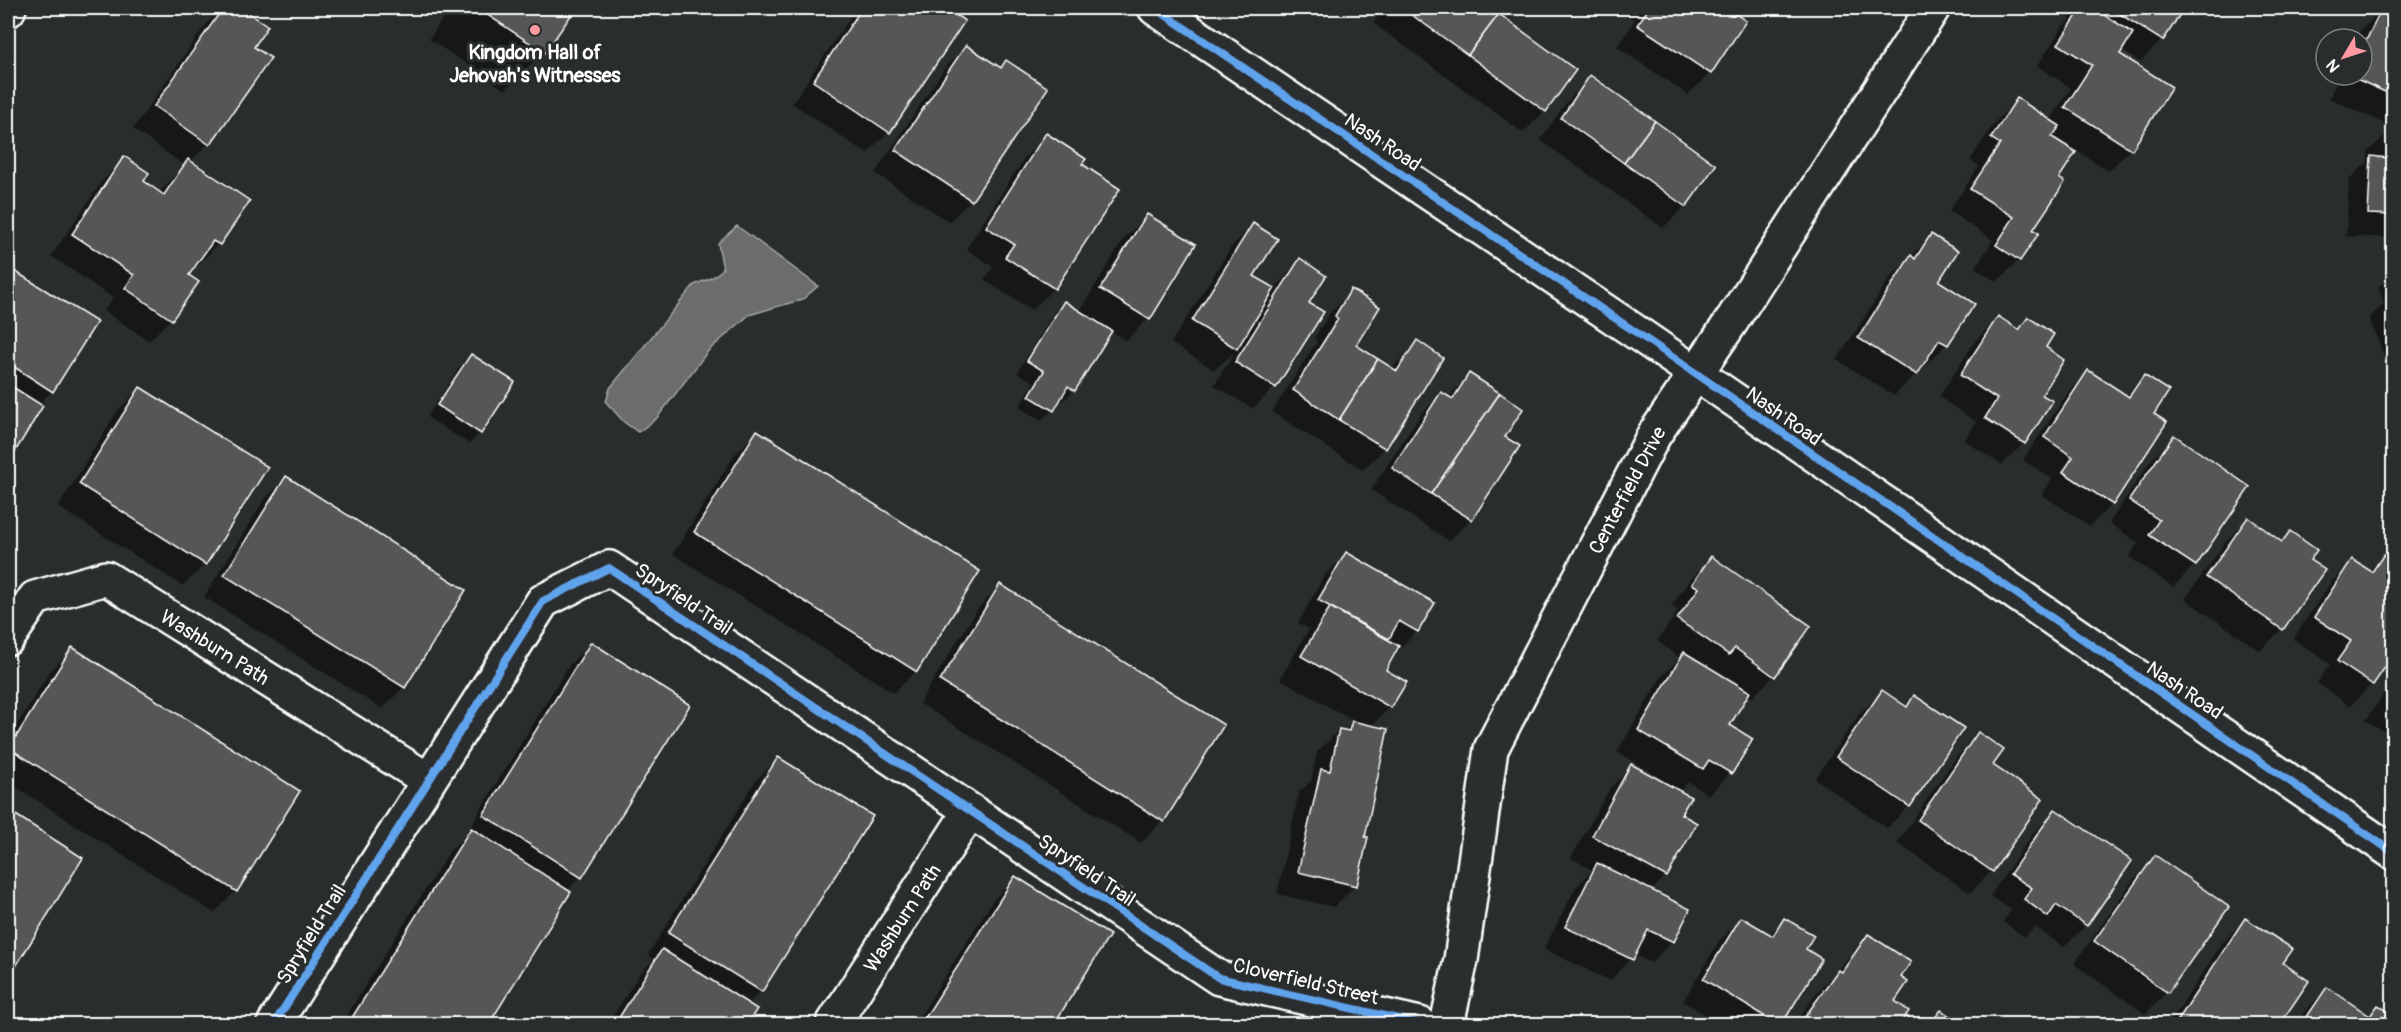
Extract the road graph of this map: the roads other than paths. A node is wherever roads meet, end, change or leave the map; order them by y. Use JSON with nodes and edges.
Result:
{"nodes":[{"id":1,"x":1155,"y":8,"type":"edge"},
{"id":2,"x":1933,"y":8,"type":"edge"},
{"id":3,"x":1696,"y":374,"type":"junction"},
{"id":4,"x":8,"y":638,"type":"edge"},
{"id":5,"x":428,"y":780,"type":"junction"},
{"id":6,"x":970,"y":811,"type":"junction"},
{"id":7,"x":2394,"y":853,"type":"edge"},
{"id":8,"x":1219,"y":978,"type":"joint"},
{"id":9,"x":273,"y":1024,"type":"edge"},
{"id":10,"x":833,"y":1024,"type":"edge"},
{"id":11,"x":1420,"y":1024,"type":"edge"},
{"id":12,"x":1448,"y":1024,"type":"edge"}],
"edges":[{"from":1,"to":3,"type":"street","name":"Nash Road"},
{"from":2,"to":3,"type":"street","name":"Centerfield Drive"},
{"from":3,"to":7,"type":"street","name":"Nash Road"},
{"from":3,"to":12,"type":"street","name":"Centerfield Drive"},
{"from":4,"to":5,"type":"street","name":"Washburn Path"},
{"from":5,"to":6,"type":"street","name":"Spryfield Trail"},
{"from":5,"to":9,"type":"street","name":"Spryfield Trail"},
{"from":6,"to":8,"type":"street","name":"Spryfield Trail"},
{"from":6,"to":10,"type":"street","name":"Washburn Path"},
{"from":8,"to":11,"type":"street","name":"Cloverfield Street"}]}
